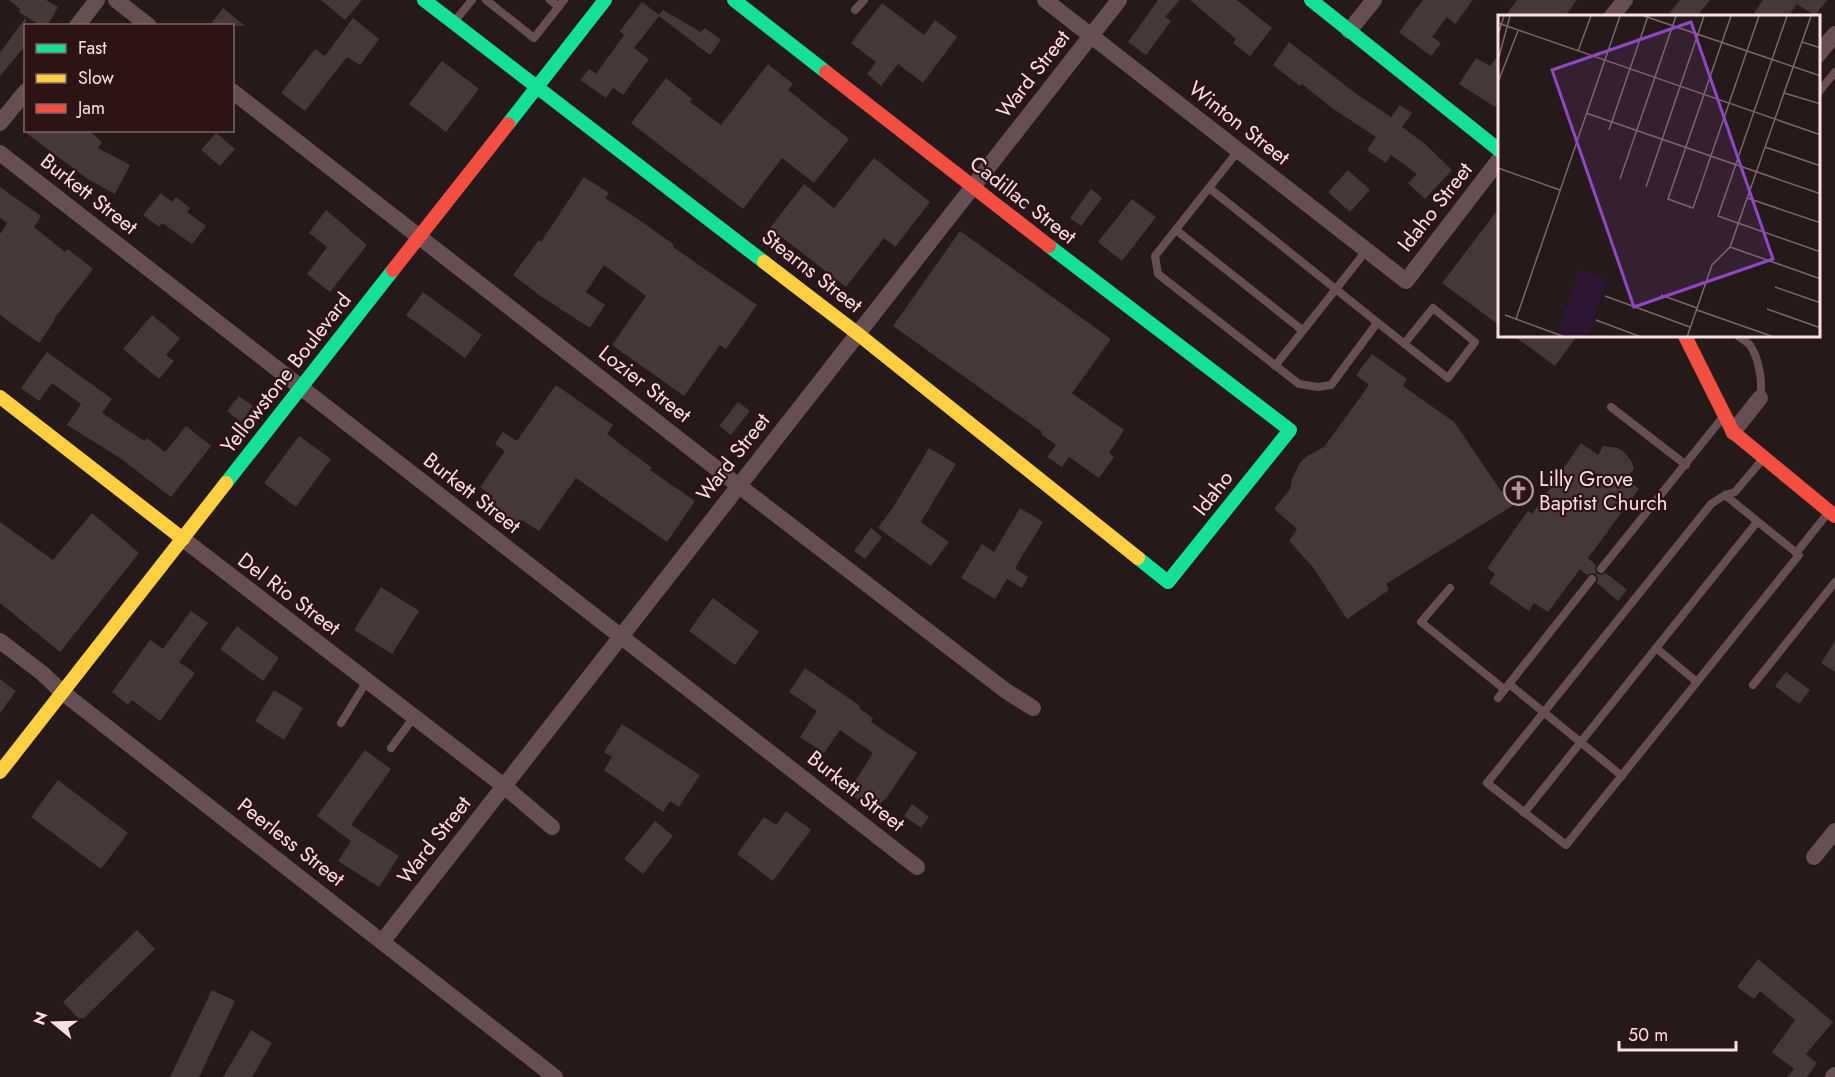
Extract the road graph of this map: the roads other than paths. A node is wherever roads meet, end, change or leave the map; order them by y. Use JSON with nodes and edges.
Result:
{"nodes":[{"id":1,"x":97,"y":0,"type":"edge"},
{"id":2,"x":116,"y":0,"type":"edge"},
{"id":3,"x":424,"y":0,"type":"edge"},
{"id":4,"x":472,"y":0,"type":"edge"},
{"id":5,"x":486,"y":0,"type":"edge"},
{"id":6,"x":550,"y":0,"type":"edge"},
{"id":7,"x":605,"y":0,"type":"edge"},
{"id":8,"x":734,"y":0,"type":"edge"},
{"id":9,"x":864,"y":0,"type":"edge"},
{"id":10,"x":1045,"y":0,"type":"edge"},
{"id":11,"x":1119,"y":0,"type":"edge"},
{"id":12,"x":1311,"y":0,"type":"edge"},
{"id":13,"x":1374,"y":0,"type":"edge"},
{"id":14,"x":1625,"y":0,"type":"edge"},
{"id":15,"x":562,"y":3,"type":"edge"},
{"id":16,"x":855,"y":10,"type":"dead end"},
{"id":17,"x":1613,"y":15,"type":"edge"},
{"id":18,"x":454,"y":23,"type":"junction"},
{"id":19,"x":79,"y":24,"type":"edge"},
{"id":20,"x":146,"y":24,"type":"edge"},
{"id":21,"x":1350,"y":31,"type":"junction"},
{"id":22,"x":1835,"y":34,"type":"edge"},
{"id":23,"x":1091,"y":36,"type":"junction"},
{"id":24,"x":1820,"y":53,"type":"edge"},
{"id":25,"x":1835,"y":72,"type":"edge"},
{"id":26,"x":537,"y":87,"type":"junction"},
{"id":27,"x":1820,"y":91,"type":"edge"},
{"id":28,"x":24,"y":93,"type":"edge"},
{"id":29,"x":234,"y":93,"type":"edge"},
{"id":30,"x":0,"y":123,"type":"edge"},
{"id":31,"x":1498,"y":149,"type":"edge"},
{"id":32,"x":1238,"y":151,"type":"junction"},
{"id":33,"x":0,"y":153,"type":"edge"},
{"id":34,"x":1498,"y":161,"type":"edge"},
{"id":35,"x":973,"y":187,"type":"junction"},
{"id":36,"x":1209,"y":188,"type":"junction"},
{"id":37,"x":1176,"y":230,"type":"junction"},
{"id":38,"x":420,"y":237,"type":"junction"},
{"id":39,"x":1366,"y":251,"type":"junction"},
{"id":40,"x":1406,"y":281,"type":"joint"},
{"id":41,"x":1337,"y":288,"type":"junction"},
{"id":42,"x":1377,"y":323,"type":"junction"},
{"id":43,"x":1302,"y":330,"type":"junction"},
{"id":44,"x":858,"y":334,"type":"junction"},
{"id":45,"x":1686,"y":338,"type":"edge"},
{"id":46,"x":1741,"y":338,"type":"edge"},
{"id":47,"x":1404,"y":344,"type":"junction"},
{"id":48,"x":1275,"y":366,"type":"junction"},
{"id":49,"x":302,"y":387,"type":"junction"},
{"id":50,"x":0,"y":396,"type":"edge"},
{"id":51,"x":1760,"y":398,"type":"joint"},
{"id":52,"x":1611,"y":407,"type":"dead end"},
{"id":53,"x":1724,"y":416,"type":"junction"},
{"id":54,"x":1290,"y":430,"type":"joint"},
{"id":55,"x":1733,"y":432,"type":"junction"},
{"id":56,"x":1764,"y":458,"type":"junction"},
{"id":57,"x":1686,"y":465,"type":"junction"},
{"id":58,"x":739,"y":486,"type":"junction"},
{"id":59,"x":1725,"y":495,"type":"junction"},
{"id":60,"x":1832,"y":514,"type":"edge"},
{"id":61,"x":1757,"y":522,"type":"junction"},
{"id":62,"x":183,"y":539,"type":"junction"},
{"id":63,"x":1796,"y":553,"type":"junction"},
{"id":64,"x":1602,"y":569,"type":"dead end"},
{"id":65,"x":1592,"y":579,"type":"dead end"},
{"id":66,"x":1168,"y":582,"type":"joint"},
{"id":67,"x":1835,"y":582,"type":"edge"},
{"id":68,"x":1450,"y":588,"type":"dead end"},
{"id":69,"x":621,"y":637,"type":"junction"},
{"id":70,"x":0,"y":641,"type":"edge"},
{"id":71,"x":1656,"y":648,"type":"junction"},
{"id":72,"x":367,"y":681,"type":"junction"},
{"id":73,"x":1698,"y":682,"type":"junction"},
{"id":74,"x":1753,"y":685,"type":"dead end"},
{"id":75,"x":1507,"y":687,"type":"junction"},
{"id":76,"x":62,"y":692,"type":"junction"},
{"id":77,"x":1498,"y":698,"type":"dead end"},
{"id":78,"x":1033,"y":708,"type":"dead end"},
{"id":79,"x":1544,"y":712,"type":"junction"},
{"id":80,"x":414,"y":717,"type":"junction"},
{"id":81,"x":340,"y":723,"type":"dead end"},
{"id":82,"x":1580,"y":742,"type":"junction"},
{"id":83,"x":392,"y":748,"type":"dead end"},
{"id":84,"x":0,"y":772,"type":"edge"},
{"id":85,"x":1622,"y":776,"type":"junction"},
{"id":86,"x":504,"y":786,"type":"junction"},
{"id":87,"x":1524,"y":813,"type":"junction"},
{"id":88,"x":552,"y":826,"type":"dead end"},
{"id":89,"x":1835,"y":831,"type":"edge"},
{"id":90,"x":1814,"y":857,"type":"dead end"},
{"id":91,"x":917,"y":867,"type":"dead end"},
{"id":92,"x":382,"y":942,"type":"junction"},
{"id":93,"x":555,"y":1077,"type":"edge"}],
"edges":[{"from":1,"to":19,"type":"street"},
{"from":2,"to":20,"type":"street"},
{"from":3,"to":18,"type":"street","name":"Stearns Street"},
{"from":4,"to":18,"type":"lane"},
{"from":5,"to":15,"type":"lane"},
{"from":6,"to":15,"type":"lane"},
{"from":7,"to":26,"type":"street","name":"Yellowstone Boulevard"},
{"from":8,"to":35,"type":"street","name":"Cadillac Street"},
{"from":9,"to":16,"type":"lane"},
{"from":10,"to":23,"type":"street","name":"Winton Street"},
{"from":11,"to":23,"type":"street","name":"Ward Street"},
{"from":12,"to":21,"type":"street"},
{"from":13,"to":21,"type":"street"},
{"from":14,"to":17,"type":"street"},
{"from":18,"to":26,"type":"street","name":"Stearns Street"},
{"from":21,"to":31,"type":"street"},
{"from":22,"to":24,"type":"street"},
{"from":23,"to":32,"type":"street","name":"Winton Street"},
{"from":23,"to":35,"type":"street","name":"Ward Street"},
{"from":25,"to":27,"type":"lane"},
{"from":26,"to":38,"type":"street","name":"Yellowstone Boulevard"},
{"from":26,"to":44,"type":"street","name":"Stearns Street"},
{"from":28,"to":30,"type":"street"},
{"from":29,"to":38,"type":"street","name":"Lozier Street"},
{"from":32,"to":36,"type":"lane"},
{"from":32,"to":39,"type":"street","name":"Winton Street"},
{"from":33,"to":49,"type":"street","name":"Burkett Street"},
{"from":34,"to":40,"type":"street","name":"Idaho Street"},
{"from":35,"to":44,"type":"street","name":"Ward Street"},
{"from":35,"to":54,"type":"street","name":"Cadillac Street"},
{"from":36,"to":37,"type":"lane"},
{"from":36,"to":41,"type":"lane"},
{"from":37,"to":43,"type":"lane"},
{"from":37,"to":48,"type":"lane"},
{"from":38,"to":49,"type":"street","name":"Yellowstone Boulevard"},
{"from":38,"to":58,"type":"street","name":"Lozier Street"},
{"from":39,"to":40,"type":"street","name":"Winton Street"},
{"from":39,"to":41,"type":"lane"},
{"from":41,"to":42,"type":"lane"},
{"from":41,"to":43,"type":"lane"},
{"from":42,"to":47,"type":"lane"},
{"from":42,"to":48,"type":"lane"},
{"from":43,"to":48,"type":"lane"},
{"from":44,"to":58,"type":"street","name":"Ward Street"},
{"from":44,"to":66,"type":"street","name":"Stearns Street"},
{"from":45,"to":53,"type":"street"},
{"from":46,"to":51,"type":"lane"},
{"from":47,"to":47,"type":"lane"},
{"from":49,"to":62,"type":"street","name":"Yellowstone Boulevard"},
{"from":49,"to":69,"type":"street","name":"Burkett Street"},
{"from":50,"to":62,"type":"street","name":"Del Rio Street"},
{"from":51,"to":55,"type":"street"},
{"from":52,"to":57,"type":"lane"},
{"from":53,"to":55,"type":"street"},
{"from":53,"to":57,"type":"lane"},
{"from":54,"to":66,"type":"street","name":"Idaho"},
{"from":55,"to":56,"type":"street"},
{"from":56,"to":59,"type":"lane"},
{"from":56,"to":60,"type":"street"},
{"from":57,"to":64,"type":"lane"},
{"from":58,"to":69,"type":"street","name":"Ward Street"},
{"from":58,"to":78,"type":"street","name":"Lozier Street"},
{"from":59,"to":61,"type":"lane"},
{"from":59,"to":79,"type":"lane"},
{"from":60,"to":63,"type":"lane"},
{"from":61,"to":63,"type":"lane"},
{"from":61,"to":71,"type":"lane"},
{"from":62,"to":72,"type":"street","name":"Del Rio Street"},
{"from":62,"to":76,"type":"street","name":"Yellowstone Boulevard"},
{"from":63,"to":73,"type":"lane"},
{"from":65,"to":75,"type":"lane"},
{"from":67,"to":74,"type":"lane"},
{"from":68,"to":75,"type":"lane"},
{"from":69,"to":86,"type":"street","name":"Ward Street"},
{"from":69,"to":91,"type":"street","name":"Burkett Street"},
{"from":70,"to":76,"type":"street","name":"Peerless Street"},
{"from":71,"to":73,"type":"lane"},
{"from":71,"to":82,"type":"lane"},
{"from":72,"to":80,"type":"street","name":"Del Rio Street"},
{"from":72,"to":81,"type":"lane"},
{"from":73,"to":85,"type":"lane"},
{"from":75,"to":77,"type":"lane"},
{"from":75,"to":79,"type":"lane"},
{"from":76,"to":84,"type":"street","name":"Yellowstone Boulevard"},
{"from":76,"to":92,"type":"street","name":"Peerless Street"},
{"from":79,"to":82,"type":"lane"},
{"from":79,"to":87,"type":"lane"},
{"from":80,"to":83,"type":"lane"},
{"from":80,"to":86,"type":"street","name":"Del Rio Street"},
{"from":82,"to":85,"type":"lane"},
{"from":82,"to":87,"type":"lane"},
{"from":85,"to":87,"type":"lane"},
{"from":86,"to":88,"type":"street","name":"Del Rio Street"},
{"from":86,"to":92,"type":"street","name":"Ward Street"},
{"from":89,"to":90,"type":"street"},
{"from":92,"to":93,"type":"street","name":"Peerless Street"}]}
